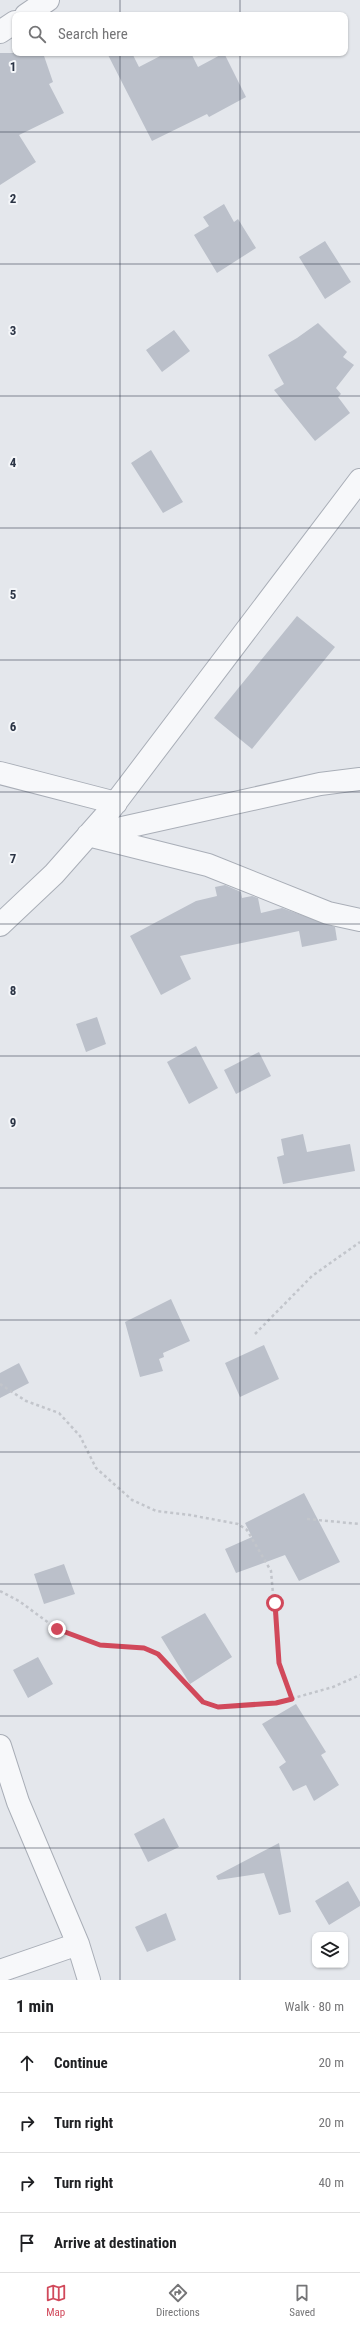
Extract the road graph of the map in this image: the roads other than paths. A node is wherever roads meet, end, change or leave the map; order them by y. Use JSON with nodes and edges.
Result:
{"nodes":[{"id":1,"x":48,"y":0,"type":"edge"},
{"id":2,"x":30,"y":12,"type":"edge"},
{"id":3,"x":12,"y":24,"type":"edge"},
{"id":4,"x":0,"y":32,"type":"edge"},
{"id":5,"x":360,"y":480,"type":"edge"},
{"id":6,"x":0,"y":773,"type":"edge"},
{"id":7,"x":360,"y":779,"type":"edge"},
{"id":8,"x":116,"y":803,"type":"junction"},
{"id":9,"x":88,"y":835,"type":"junction"},
{"id":10,"x":360,"y":920,"type":"edge"},
{"id":11,"x":0,"y":925,"type":"edge"},
{"id":12,"x":0,"y":1746,"type":"edge"},
{"id":13,"x":78,"y":1944,"type":"junction"},
{"id":14,"x":0,"y":1971,"type":"edge"},
{"id":15,"x":89,"y":1980,"type":"edge"}],
"edges":[{"from":1,"to":2,"type":"street"},
{"from":3,"to":4,"type":"street"},
{"from":5,"to":8,"type":"street"},
{"from":6,"to":8,"type":"street"},
{"from":7,"to":9,"type":"street"},
{"from":8,"to":9,"type":"street"},
{"from":9,"to":10,"type":"street"},
{"from":9,"to":11,"type":"street"},
{"from":12,"to":13,"type":"street"},
{"from":13,"to":14,"type":"street"},
{"from":13,"to":15,"type":"street"}]}
